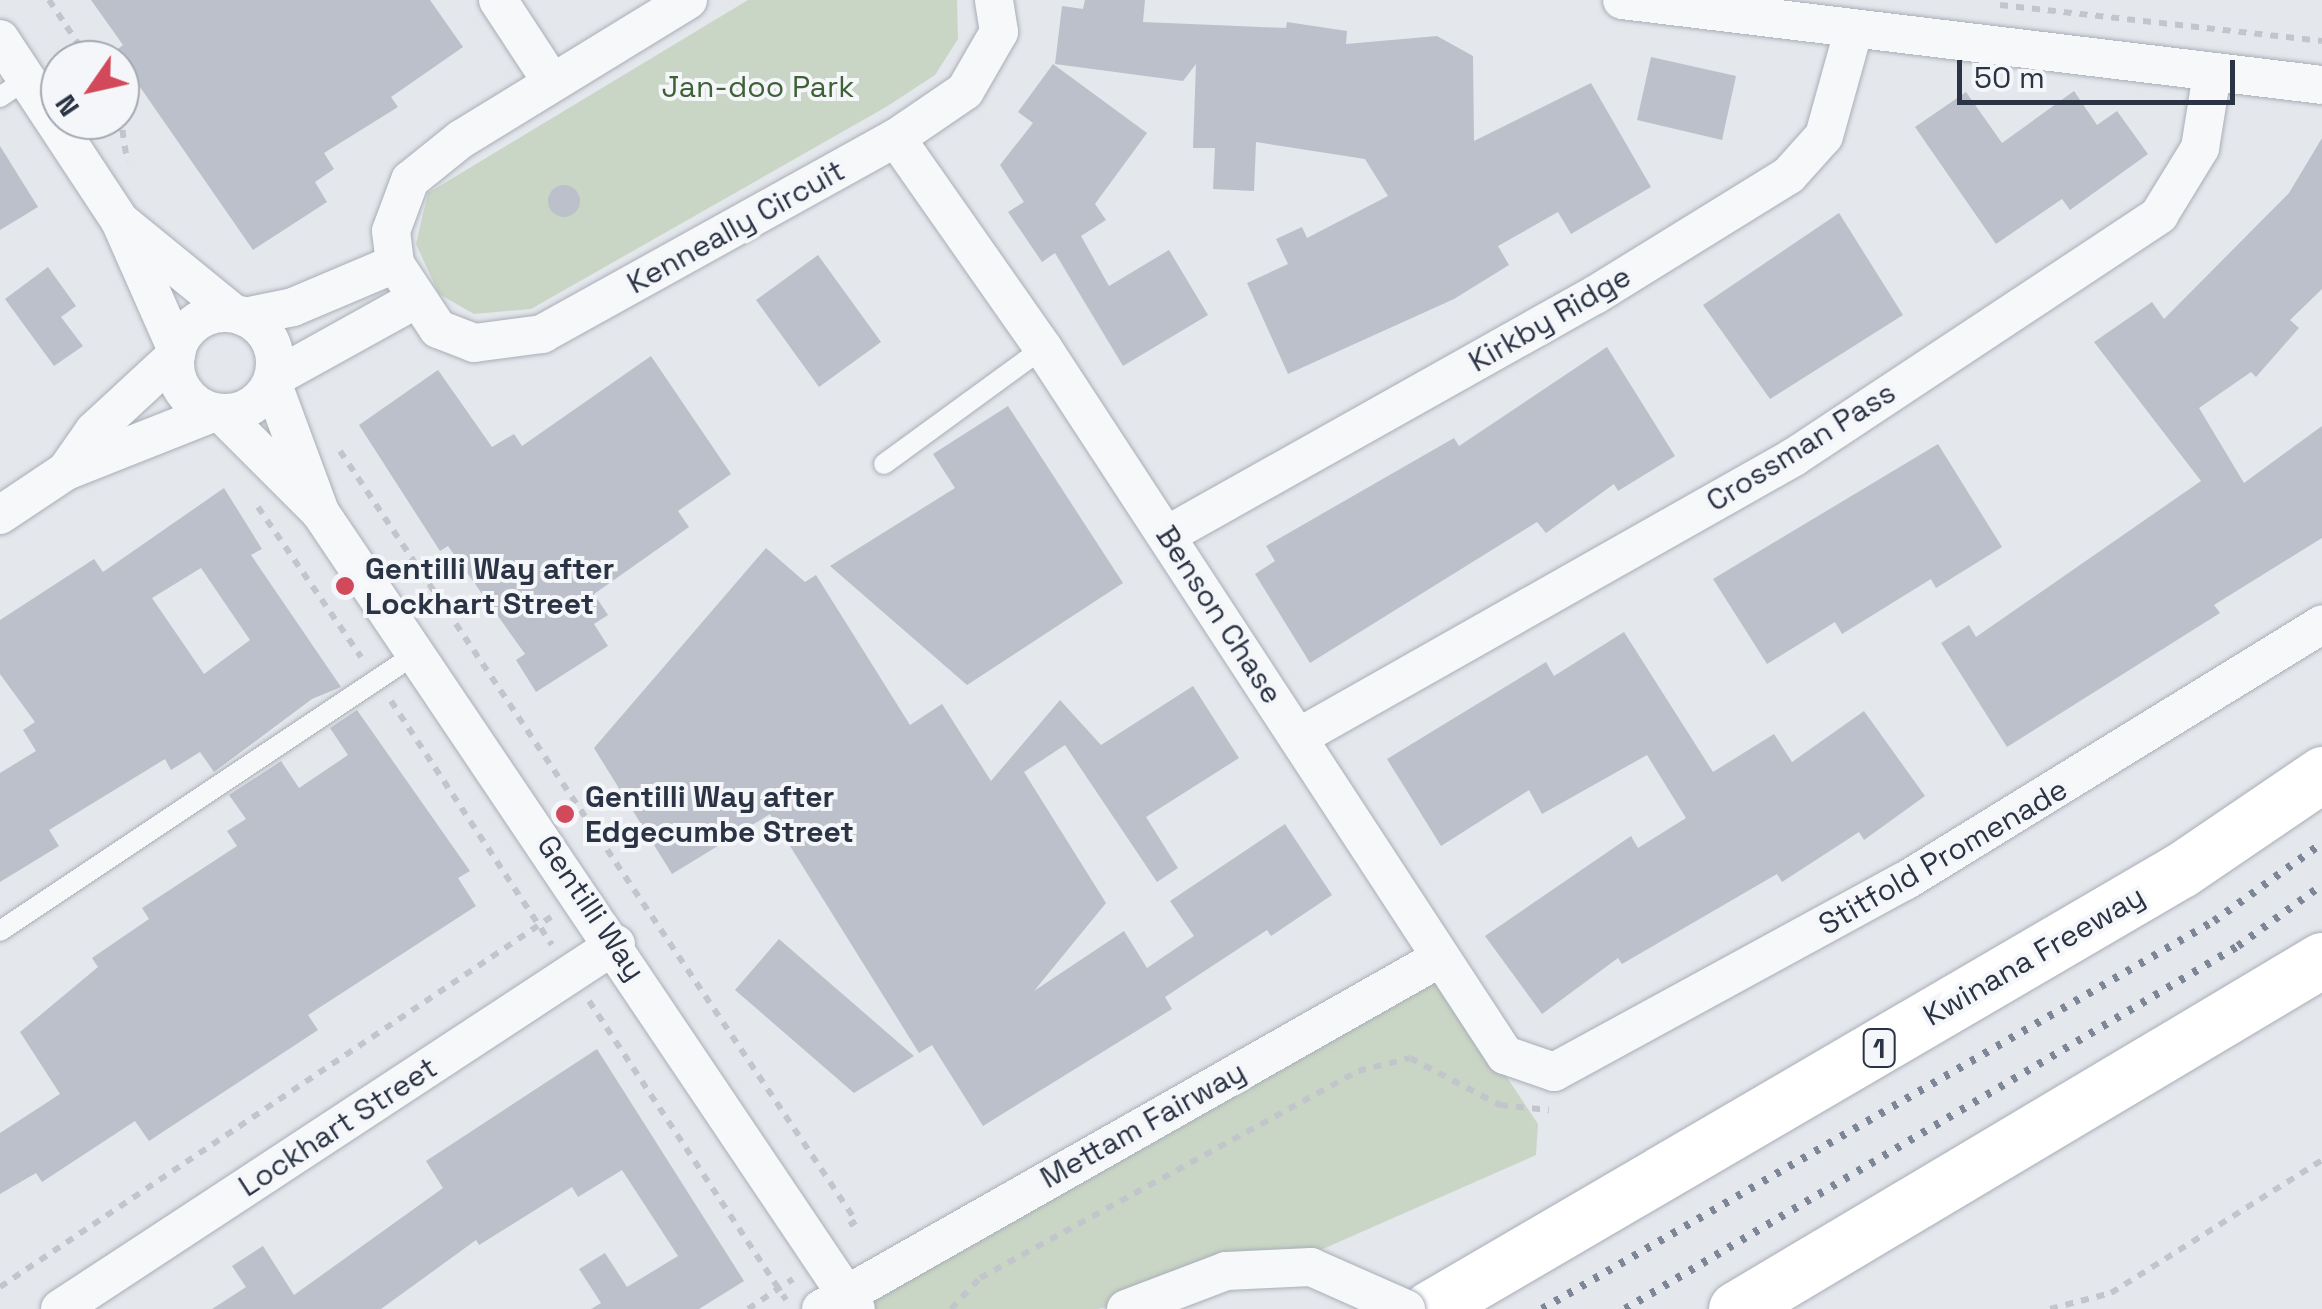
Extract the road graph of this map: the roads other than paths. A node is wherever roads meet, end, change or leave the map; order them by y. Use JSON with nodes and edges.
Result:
{"nodes":[{"id":1,"x":498,"y":0,"type":"edge"},
{"id":2,"x":688,"y":0,"type":"edge"},
{"id":3,"x":994,"y":0,"type":"edge"},
{"id":4,"x":1622,"y":0,"type":"edge"},
{"id":5,"x":1853,"y":32,"type":"junction"},
{"id":6,"x":0,"y":39,"type":"edge"},
{"id":7,"x":2212,"y":74,"type":"junction"},
{"id":8,"x":551,"y":82,"type":"junction"},
{"id":9,"x":2322,"y":85,"type":"edge"},
{"id":10,"x":13,"y":88,"type":"edge"},
{"id":11,"x":896,"y":138,"type":"junction"},
{"id":12,"x":120,"y":221,"type":"junction"},
{"id":13,"x":395,"y":264,"type":"junction"},
{"id":14,"x":413,"y":301,"type":"junction"},
{"id":15,"x":238,"y":315,"type":"junction"},
{"id":16,"x":1044,"y":348,"type":"junction"},
{"id":17,"x":176,"y":353,"type":"junction"},
{"id":18,"x":273,"y":380,"type":"junction"},
{"id":19,"x":218,"y":413,"type":"junction"},
{"id":20,"x":884,"y":464,"type":"dead end"},
{"id":21,"x":66,"y":471,"type":"junction"},
{"id":22,"x":320,"y":512,"type":"junction"},
{"id":23,"x":0,"y":515,"type":"edge"},
{"id":24,"x":1166,"y":535,"type":"junction"},
{"id":25,"x":2322,"y":624,"type":"edge"},
{"id":26,"x":416,"y":654,"type":"junction"},
{"id":27,"x":1299,"y":737,"type":"junction"},
{"id":28,"x":2322,"y":774,"type":"edge"},
{"id":29,"x":0,"y":931,"type":"edge"},
{"id":30,"x":616,"y":944,"type":"junction"},
{"id":31,"x":1440,"y":958,"type":"junction"},
{"id":32,"x":2322,"y":960,"type":"edge"},
{"id":33,"x":1554,"y":1072,"type":"joint"},
{"id":34,"x":1630,"y":1194,"type":"junction"},
{"id":35,"x":841,"y":1304,"type":"edge"},
{"id":36,"x":60,"y":1309,"type":"edge"},
{"id":37,"x":1126,"y":1309,"type":"edge"},
{"id":38,"x":1392,"y":1309,"type":"edge"},
{"id":39,"x":1406,"y":1309,"type":"edge"},
{"id":40,"x":1428,"y":1309,"type":"edge"},
{"id":41,"x":1736,"y":1309,"type":"edge"}],
"edges":[{"from":1,"to":8,"type":"street"},
{"from":2,"to":8,"type":"street","name":"Kenneally Circuit"},
{"from":3,"to":11,"type":"street","name":"Kenneally Circuit"},
{"from":4,"to":5,"type":"street"},
{"from":5,"to":7,"type":"street"},
{"from":5,"to":24,"type":"street","name":"Kirkby Ridge"},
{"from":6,"to":10,"type":"street"},
{"from":7,"to":9,"type":"street"},
{"from":7,"to":27,"type":"street","name":"Crossman Pass"},
{"from":8,"to":13,"type":"street","name":"Kenneally Circuit"},
{"from":10,"to":12,"type":"street"},
{"from":11,"to":14,"type":"street","name":"Kenneally Circuit"},
{"from":11,"to":16,"type":"street","name":"Benson Chase"},
{"from":12,"to":15,"type":"street"},
{"from":12,"to":17,"type":"street"},
{"from":13,"to":14,"type":"street","name":"Kenneally Circuit"},
{"from":13,"to":15,"type":"street"},
{"from":14,"to":18,"type":"street"},
{"from":15,"to":17,"type":"street"},
{"from":15,"to":18,"type":"street"},
{"from":16,"to":20,"type":"lane"},
{"from":16,"to":24,"type":"street","name":"Benson Chase"},
{"from":17,"to":19,"type":"street"},
{"from":17,"to":21,"type":"street"},
{"from":18,"to":19,"type":"street"},
{"from":18,"to":22,"type":"street","name":"Gentilli Way"},
{"from":19,"to":21,"type":"street"},
{"from":19,"to":22,"type":"street","name":"Gentilli Way"},
{"from":21,"to":23,"type":"street"},
{"from":22,"to":26,"type":"street","name":"Gentilli Way"},
{"from":24,"to":27,"type":"street","name":"Benson Chase"},
{"from":25,"to":33,"type":"street","name":"Stitfold Promenade"},
{"from":26,"to":29,"type":"lane"},
{"from":26,"to":30,"type":"street","name":"Gentilli Way"},
{"from":27,"to":31,"type":"street","name":"Benson Chase"},
{"from":28,"to":34,"type":"highway","name":"Kwinana Freeway","number":"1"},
{"from":30,"to":35,"type":"street","name":"Gentilli Way"},
{"from":30,"to":36,"type":"street","name":"Lockhart Street"},
{"from":31,"to":33,"type":"street","name":"Benson Chase"},
{"from":31,"to":35,"type":"street","name":"Mettam Fairway"},
{"from":32,"to":41,"type":"highway"},
{"from":34,"to":38,"type":"highway","number":"1"},
{"from":34,"to":40,"type":"highway","name":"Kwinana Freeway","number":"1"},
{"from":37,"to":39,"type":"street","bridge":true}]}
